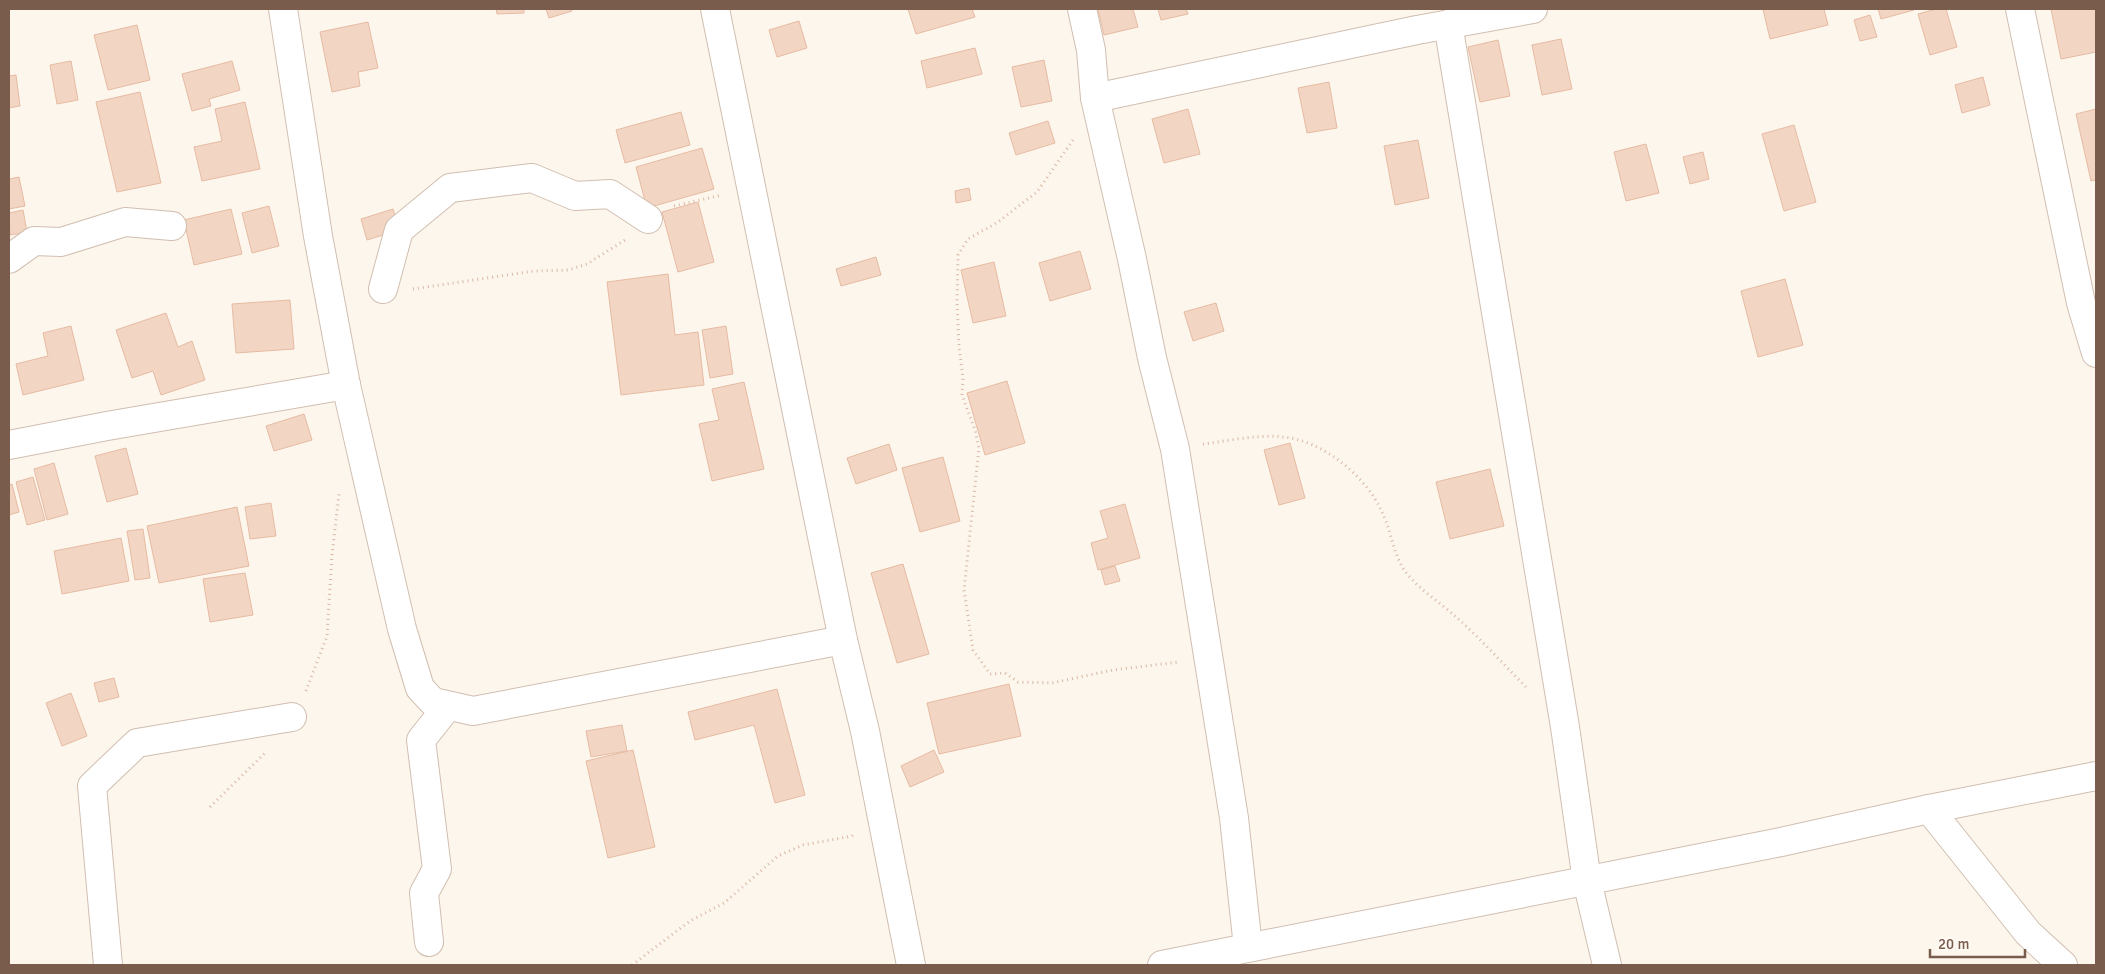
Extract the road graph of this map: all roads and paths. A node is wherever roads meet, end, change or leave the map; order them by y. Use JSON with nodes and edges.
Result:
{"nodes":[{"id":1,"x":283,"y":9,"type":"edge"},
{"id":2,"x":715,"y":9,"type":"edge"},
{"id":3,"x":1082,"y":9,"type":"edge"},
{"id":4,"x":1533,"y":9,"type":"edge"},
{"id":5,"x":2020,"y":9,"type":"edge"},
{"id":6,"x":1448,"y":24,"type":"junction"},
{"id":7,"x":1095,"y":98,"type":"junction"},
{"id":8,"x":1074,"y":140,"type":"dead end"},
{"id":9,"x":752,"y":190,"type":"junction"},
{"id":10,"x":648,"y":219,"type":"junction"},
{"id":11,"x":172,"y":226,"type":"dead end"},
{"id":12,"x":9,"y":259,"type":"edge"},
{"id":13,"x":383,"y":289,"type":"joint"},
{"id":14,"x":2096,"y":353,"type":"edge"},
{"id":15,"x":346,"y":385,"type":"junction"},
{"id":16,"x":9,"y":445,"type":"edge"},
{"id":17,"x":1174,"y":448,"type":"junction"},
{"id":18,"x":340,"y":487,"type":"dead end"},
{"id":19,"x":844,"y":640,"type":"junction"},
{"id":20,"x":1208,"y":659,"type":"junction"},
{"id":21,"x":1530,"y":691,"type":"dead end"},
{"id":22,"x":448,"y":706,"type":"junction"},
{"id":23,"x":292,"y":717,"type":"junction"},
{"id":24,"x":2096,"y":776,"type":"edge"},
{"id":25,"x":210,"y":807,"type":"dead end"},
{"id":26,"x":1928,"y":809,"type":"junction"},
{"id":27,"x":882,"y":814,"type":"junction"},
{"id":28,"x":1587,"y":880,"type":"junction"},
{"id":29,"x":429,"y":942,"type":"dead end"},
{"id":30,"x":1248,"y":947,"type":"junction"},
{"id":31,"x":108,"y":965,"type":"edge"},
{"id":32,"x":632,"y":965,"type":"edge"},
{"id":33,"x":911,"y":965,"type":"edge"},
{"id":34,"x":1162,"y":965,"type":"edge"},
{"id":35,"x":1607,"y":965,"type":"edge"},
{"id":36,"x":2063,"y":965,"type":"edge"}],
"edges":[{"from":1,"to":15,"type":"street"},
{"from":2,"to":9,"type":"street"},
{"from":3,"to":7,"type":"street"},
{"from":4,"to":6,"type":"street"},
{"from":5,"to":14,"type":"street"},
{"from":6,"to":7,"type":"street"},
{"from":6,"to":28,"type":"street"},
{"from":7,"to":17,"type":"street"},
{"from":8,"to":20,"type":"path"},
{"from":9,"to":10,"type":"path"},
{"from":9,"to":19,"type":"street"},
{"from":10,"to":13,"type":"path"},
{"from":10,"to":13,"type":"street"},
{"from":11,"to":12,"type":"street"},
{"from":15,"to":16,"type":"street"},
{"from":15,"to":22,"type":"street"},
{"from":17,"to":20,"type":"street"},
{"from":17,"to":21,"type":"path"},
{"from":18,"to":23,"type":"path"},
{"from":19,"to":22,"type":"street"},
{"from":19,"to":27,"type":"street"},
{"from":20,"to":30,"type":"street"},
{"from":22,"to":29,"type":"street"},
{"from":23,"to":25,"type":"path"},
{"from":23,"to":31,"type":"street"},
{"from":24,"to":26,"type":"street"},
{"from":26,"to":28,"type":"street"},
{"from":26,"to":36,"type":"street"},
{"from":27,"to":32,"type":"path"},
{"from":27,"to":33,"type":"street"},
{"from":28,"to":30,"type":"street"},
{"from":28,"to":35,"type":"street"},
{"from":30,"to":34,"type":"street"}]}
